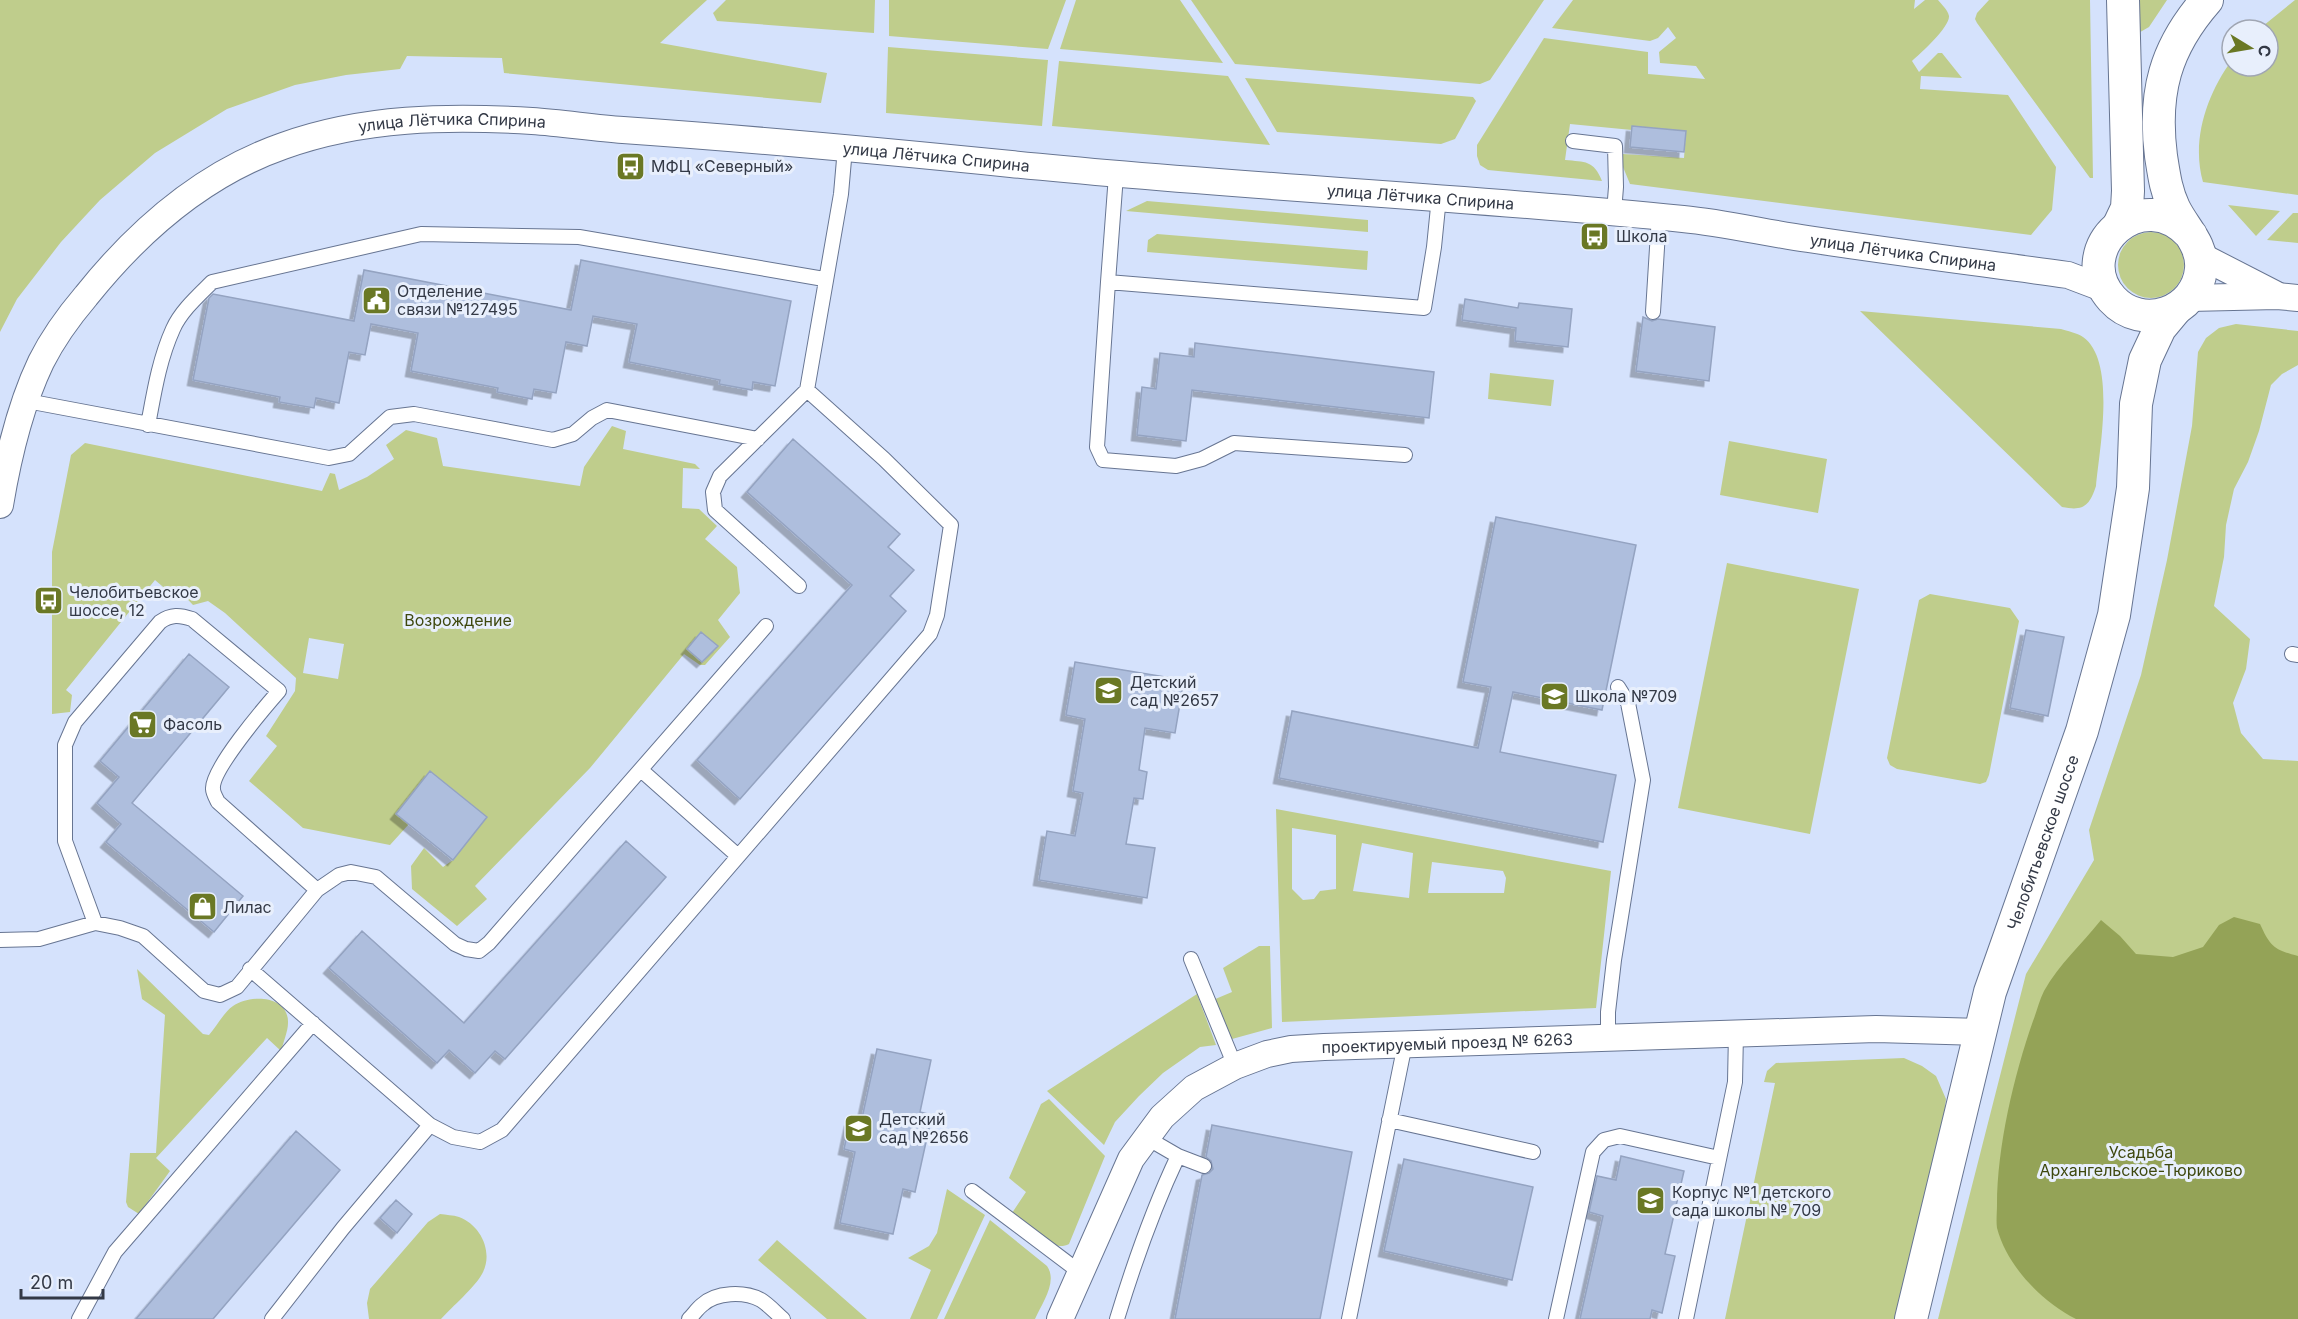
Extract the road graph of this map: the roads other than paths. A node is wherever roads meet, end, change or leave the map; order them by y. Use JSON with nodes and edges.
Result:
{"nodes":[{"id":1,"x":2123,"y":0,"type":"edge"},
{"id":2,"x":2207,"y":0,"type":"edge"},
{"id":3,"x":1573,"y":141,"type":"dead end"},
{"id":4,"x":845,"y":148,"type":"junction"},
{"id":5,"x":1116,"y":175,"type":"junction"},
{"id":6,"x":1439,"y":197,"type":"junction"},
{"id":7,"x":1614,"y":212,"type":"junction"},
{"id":8,"x":1659,"y":216,"type":"junction"},
{"id":9,"x":2119,"y":225,"type":"junction"},
{"id":10,"x":2196,"y":245,"type":"junction"},
{"id":11,"x":2101,"y":251,"type":"junction"},
{"id":12,"x":2068,"y":275,"type":"junction"},
{"id":13,"x":824,"y":279,"type":"junction"},
{"id":14,"x":1108,"y":282,"type":"junction"},
{"id":15,"x":2111,"y":296,"type":"junction"},
{"id":16,"x":2288,"y":297,"type":"edge"},
{"id":17,"x":2182,"y":304,"type":"junction"},
{"id":18,"x":1653,"y":312,"type":"dead end"},
{"id":19,"x":2145,"y":360,"type":"junction"},
{"id":20,"x":807,"y":390,"type":"junction"},
{"id":21,"x":27,"y":401,"type":"junction"},
{"id":22,"x":148,"y":425,"type":"junction"},
{"id":23,"x":758,"y":439,"type":"junction"},
{"id":24,"x":1406,"y":455,"type":"dead end"},
{"id":25,"x":0,"y":505,"type":"edge"},
{"id":26,"x":799,"y":586,"type":"dead end"},
{"id":27,"x":766,"y":626,"type":"dead end"},
{"id":28,"x":1618,"y":687,"type":"dead end"},
{"id":29,"x":641,"y":770,"type":"junction"},
{"id":30,"x":738,"y":856,"type":"junction"},
{"id":31,"x":317,"y":890,"type":"junction"},
{"id":32,"x":95,"y":923,"type":"junction"},
{"id":33,"x":0,"y":940,"type":"edge"},
{"id":34,"x":1191,"y":959,"type":"dead end"},
{"id":35,"x":250,"y":969,"type":"junction"},
{"id":36,"x":313,"y":1023,"type":"junction"},
{"id":37,"x":1981,"y":1032,"type":"junction"},
{"id":38,"x":1736,"y":1033,"type":"junction"},
{"id":39,"x":1608,"y":1036,"type":"junction"},
{"id":40,"x":1405,"y":1044,"type":"junction"},
{"id":41,"x":1235,"y":1066,"type":"junction"},
{"id":42,"x":1389,"y":1120,"type":"junction"},
{"id":43,"x":430,"y":1125,"type":"junction"},
{"id":44,"x":1147,"y":1137,"type":"junction"},
{"id":45,"x":1533,"y":1152,"type":"dead end"},
{"id":46,"x":1178,"y":1156,"type":"junction"},
{"id":47,"x":1719,"y":1158,"type":"junction"},
{"id":48,"x":1204,"y":1166,"type":"dead end"},
{"id":49,"x":972,"y":1191,"type":"dead end"},
{"id":50,"x":1081,"y":1273,"type":"junction"},
{"id":51,"x":1064,"y":1318,"type":"edge"},
{"id":52,"x":79,"y":1319,"type":"edge"},
{"id":53,"x":272,"y":1319,"type":"edge"},
{"id":54,"x":689,"y":1319,"type":"edge"},
{"id":55,"x":783,"y":1319,"type":"edge"},
{"id":56,"x":1117,"y":1319,"type":"edge"},
{"id":57,"x":1349,"y":1319,"type":"edge"},
{"id":58,"x":1556,"y":1319,"type":"edge"},
{"id":59,"x":1686,"y":1319,"type":"edge"},
{"id":60,"x":1911,"y":1319,"type":"edge"}],
"edges":[{"from":1,"to":9,"type":"street"},
{"from":2,"to":10,"type":"street"},
{"from":3,"to":7,"type":"lane"},
{"from":4,"to":5,"type":"street","name":"улица Лётчика Спирина"},
{"from":4,"to":13,"type":"lane"},
{"from":4,"to":21,"type":"street","name":"улица Лётчика Спирина"},
{"from":5,"to":6,"type":"street","name":"улица Лётчика Спирина"},
{"from":5,"to":14,"type":"lane"},
{"from":6,"to":7,"type":"street","name":"улица Лётчика Спирина"},
{"from":6,"to":14,"type":"lane"},
{"from":7,"to":8,"type":"street","name":"улица Лётчика Спирина"},
{"from":8,"to":12,"type":"street","name":"улица Лётчика Спирина"},
{"from":8,"to":18,"type":"lane"},
{"from":9,"to":10,"type":"street"},
{"from":9,"to":11,"type":"street"},
{"from":10,"to":16,"type":"street"},
{"from":10,"to":17,"type":"street","name":"Челобитьевское шоссе"},
{"from":11,"to":12,"type":"street"},
{"from":11,"to":15,"type":"street"},
{"from":12,"to":15,"type":"street","name":"улица Лётчика Спирина"},
{"from":13,"to":20,"type":"lane"},
{"from":13,"to":22,"type":"lane"},
{"from":14,"to":24,"type":"lane"},
{"from":15,"to":17,"type":"street"},
{"from":15,"to":19,"type":"street"},
{"from":16,"to":17,"type":"street"},
{"from":17,"to":19,"type":"street","name":"Челобитьевское шоссе"},
{"from":19,"to":37,"type":"street","name":"Челобитьевское шоссе"},
{"from":20,"to":23,"type":"lane"},
{"from":20,"to":30,"type":"lane"},
{"from":21,"to":22,"type":"lane"},
{"from":21,"to":25,"type":"street","name":"улица Лётчика Спирина"},
{"from":22,"to":23,"type":"lane"},
{"from":23,"to":26,"type":"lane"},
{"from":27,"to":29,"type":"lane"},
{"from":28,"to":39,"type":"lane"},
{"from":29,"to":30,"type":"lane"},
{"from":29,"to":31,"type":"lane"},
{"from":30,"to":43,"type":"lane"},
{"from":31,"to":32,"type":"lane"},
{"from":31,"to":35,"type":"lane"},
{"from":32,"to":33,"type":"lane"},
{"from":32,"to":35,"type":"lane"},
{"from":34,"to":41,"type":"lane"},
{"from":35,"to":36,"type":"lane"},
{"from":36,"to":43,"type":"lane"},
{"from":36,"to":52,"type":"lane"},
{"from":37,"to":38,"type":"street","name":"проектируемый проезд № 6263"},
{"from":37,"to":60,"type":"street","name":"Челобитьевское шоссе"},
{"from":38,"to":39,"type":"street","name":"проектируемый проезд № 6263"},
{"from":38,"to":47,"type":"lane"},
{"from":39,"to":40,"type":"street","name":"проектируемый проезд № 6263"},
{"from":40,"to":41,"type":"street","name":"проектируемый проезд № 6263"},
{"from":40,"to":42,"type":"lane"},
{"from":41,"to":44,"type":"street","name":"проектируемый проезд № 6263"},
{"from":42,"to":45,"type":"lane"},
{"from":42,"to":57,"type":"lane"},
{"from":43,"to":53,"type":"lane"},
{"from":44,"to":46,"type":"lane"},
{"from":44,"to":50,"type":"street","name":"проектируемый проезд № 6263"},
{"from":46,"to":48,"type":"lane"},
{"from":46,"to":56,"type":"lane"},
{"from":47,"to":58,"type":"lane"},
{"from":47,"to":59,"type":"lane"},
{"from":49,"to":50,"type":"lane"},
{"from":50,"to":51,"type":"street","name":"проектируемый проезд № 6263"},
{"from":54,"to":55,"type":"lane"}]}
